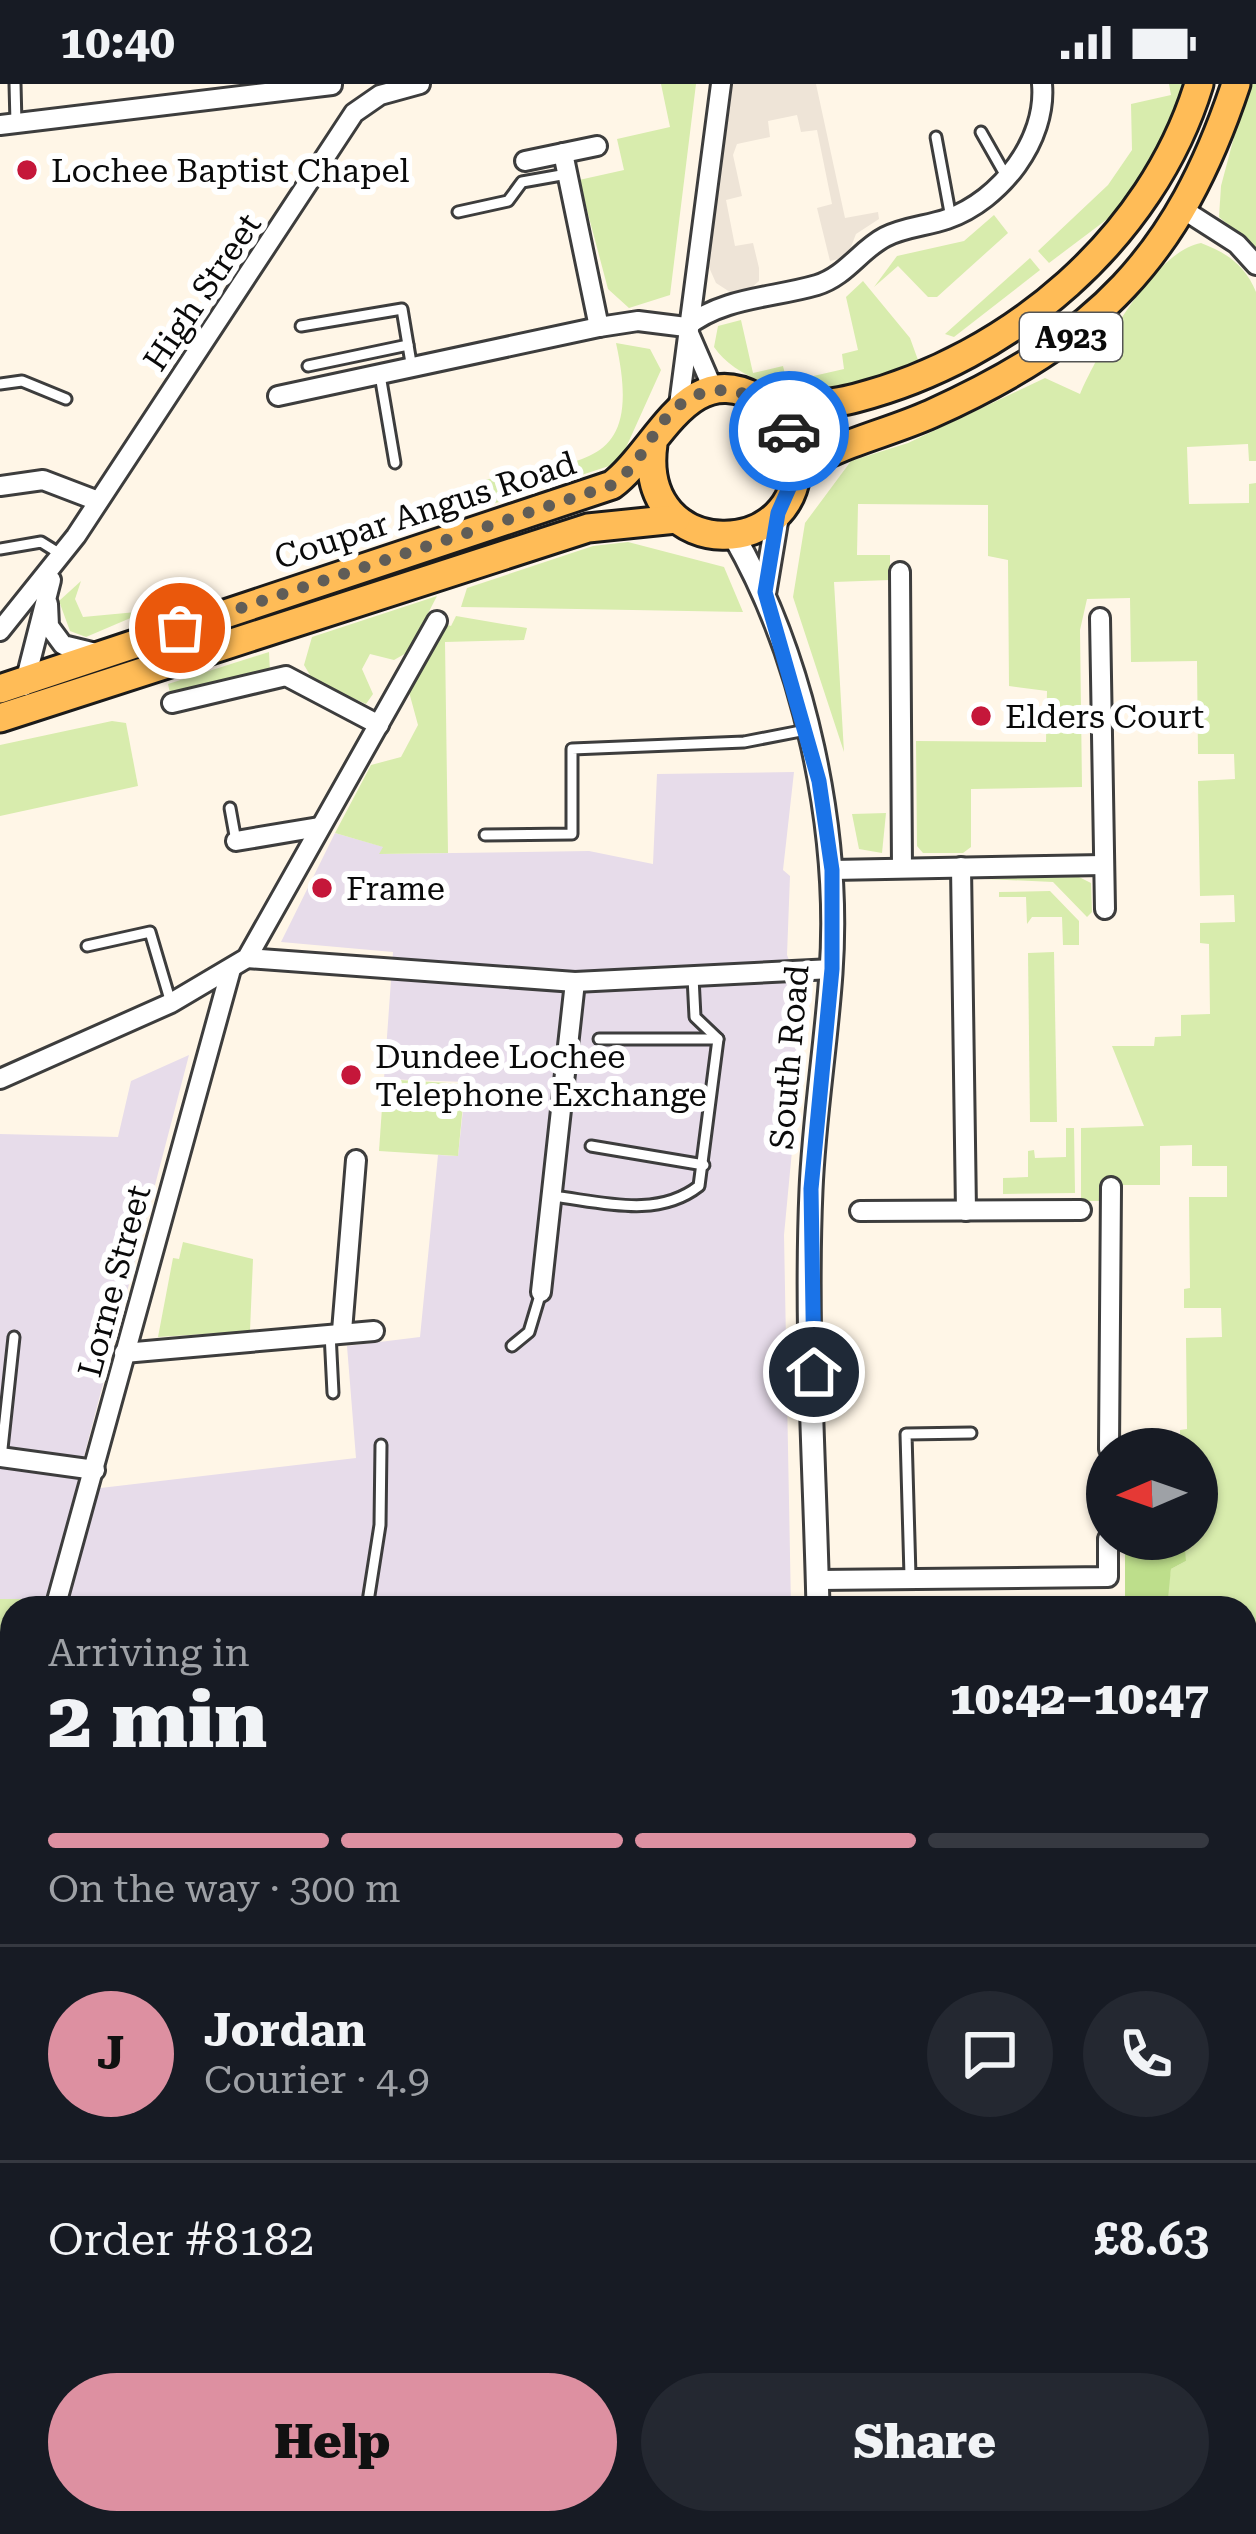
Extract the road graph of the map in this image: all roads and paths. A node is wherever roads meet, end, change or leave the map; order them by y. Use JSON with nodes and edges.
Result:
{"nodes":[{"id":1,"x":15,"y":84,"type":"edge"},
{"id":2,"x":332,"y":84,"type":"edge"},
{"id":3,"x":420,"y":84,"type":"edge"},
{"id":4,"x":722,"y":84,"type":"edge"},
{"id":5,"x":1042,"y":84,"type":"edge"},
{"id":6,"x":1198,"y":84,"type":"edge"},
{"id":7,"x":1236,"y":84,"type":"edge"},
{"id":8,"x":354,"y":113,"type":"junction"},
{"id":9,"x":8,"y":124,"type":"edge"},
{"id":10,"x":981,"y":132,"type":"dead end"},
{"id":11,"x":936,"y":137,"type":"dead end"},
{"id":12,"x":597,"y":146,"type":"dead end"},
{"id":13,"x":563,"y":153,"type":"junction"},
{"id":14,"x":525,"y":161,"type":"dead end"},
{"id":15,"x":567,"y":173,"type":"junction"},
{"id":16,"x":1006,"y":176,"type":"junction"},
{"id":17,"x":1184,"y":210,"type":"junction"},
{"id":18,"x":458,"y":212,"type":"dead end"},
{"id":19,"x":951,"y":218,"type":"junction"},
{"id":20,"x":1256,"y":265,"type":"edge"},
{"id":21,"x":301,"y":326,"type":"dead end"},
{"id":22,"x":598,"y":327,"type":"junction"},
{"id":23,"x":686,"y":327,"type":"junction"},
{"id":24,"x":408,"y":345,"type":"junction"},
{"id":25,"x":308,"y":366,"type":"dead end"},
{"id":26,"x":412,"y":370,"type":"junction"},
{"id":27,"x":380,"y":375,"type":"junction"},
{"id":28,"x":0,"y":384,"type":"edge"},
{"id":29,"x":714,"y":391,"type":"junction"},
{"id":30,"x":278,"y":396,"type":"dead end"},
{"id":31,"x":66,"y":399,"type":"dead end"},
{"id":32,"x":680,"y":405,"type":"junction"},
{"id":33,"x":774,"y":410,"type":"junction"},
{"id":34,"x":653,"y":444,"type":"junction"},
{"id":35,"x":394,"y":464,"type":"dead end"},
{"id":36,"x":797,"y":470,"type":"junction"},
{"id":37,"x":0,"y":486,"type":"edge"},
{"id":38,"x":98,"y":501,"type":"junction"},
{"id":39,"x":778,"y":513,"type":"junction"},
{"id":40,"x":676,"y":519,"type":"junction"},
{"id":41,"x":734,"y":536,"type":"junction"},
{"id":42,"x":3,"y":549,"type":"edge"},
{"id":43,"x":59,"y":560,"type":"junction"},
{"id":44,"x":0,"y":564,"type":"edge"},
{"id":45,"x":900,"y":572,"type":"dead end"},
{"id":46,"x":765,"y":592,"type":"junction"},
{"id":47,"x":1100,"y":618,"type":"dead end"},
{"id":48,"x":437,"y":621,"type":"dead end"},
{"id":49,"x":0,"y":631,"type":"edge"},
{"id":50,"x":100,"y":654,"type":"junction"},
{"id":51,"x":12,"y":685,"type":"edge"},
{"id":52,"x":172,"y":703,"type":"dead end"},
{"id":53,"x":12,"y":715,"type":"edge"},
{"id":54,"x":379,"y":725,"type":"junction"},
{"id":55,"x":806,"y":730,"type":"junction"},
{"id":56,"x":230,"y":808,"type":"dead end"},
{"id":57,"x":320,"y":826,"type":"junction"},
{"id":58,"x":485,"y":835,"type":"dead end"},
{"id":59,"x":236,"y":841,"type":"joint"},
{"id":60,"x":1105,"y":865,"type":"junction"},
{"id":61,"x":961,"y":867,"type":"junction"},
{"id":62,"x":902,"y":868,"type":"junction"},
{"id":63,"x":832,"y":870,"type":"junction"},
{"id":64,"x":1105,"y":909,"type":"dead end"},
{"id":65,"x":87,"y":946,"type":"dead end"},
{"id":66,"x":239,"y":963,"type":"junction"},
{"id":67,"x":832,"y":969,"type":"junction"},
{"id":68,"x":693,"y":972,"type":"junction"},
{"id":69,"x":575,"y":982,"type":"junction"},
{"id":70,"x":171,"y":1003,"type":"junction"},
{"id":71,"x":718,"y":1039,"type":"junction"},
{"id":72,"x":599,"y":1040,"type":"dead end"},
{"id":73,"x":0,"y":1079,"type":"edge"},
{"id":74,"x":591,"y":1147,"type":"dead end"},
{"id":75,"x":356,"y":1160,"type":"dead end"},
{"id":76,"x":704,"y":1166,"type":"junction"},
{"id":77,"x":1111,"y":1187,"type":"dead end"},
{"id":78,"x":553,"y":1196,"type":"junction"},
{"id":79,"x":1081,"y":1210,"type":"dead end"},
{"id":80,"x":860,"y":1211,"type":"dead end"},
{"id":81,"x":966,"y":1211,"type":"junction"},
{"id":82,"x":542,"y":1292,"type":"joint"},
{"id":83,"x":336,"y":1331,"type":"junction"},
{"id":84,"x":374,"y":1331,"type":"dead end"},
{"id":85,"x":14,"y":1337,"type":"dead end"},
{"id":86,"x":512,"y":1346,"type":"dead end"},
{"id":87,"x":124,"y":1353,"type":"junction"},
{"id":88,"x":333,"y":1393,"type":"dead end"},
{"id":89,"x":1109,"y":1428,"type":"edge"},
{"id":90,"x":971,"y":1433,"type":"dead end"},
{"id":91,"x":382,"y":1445,"type":"dead end"},
{"id":92,"x":0,"y":1458,"type":"edge"},
{"id":93,"x":95,"y":1470,"type":"junction"},
{"id":94,"x":1108,"y":1560,"type":"edge"},
{"id":95,"x":910,"y":1576,"type":"junction"},
{"id":96,"x":818,"y":1580,"type":"junction"},
{"id":97,"x":59,"y":1596,"type":"edge"},
{"id":98,"x":369,"y":1596,"type":"edge"},
{"id":99,"x":818,"y":1596,"type":"edge"}],
"edges":[{"from":1,"to":9,"type":"lane"},
{"from":2,"to":8,"type":"street"},
{"from":2,"to":9,"type":"street"},
{"from":3,"to":8,"type":"street"},
{"from":4,"to":23,"type":"street"},
{"from":5,"to":16,"type":"street"},
{"from":6,"to":33,"type":"main road","number":"A923"},
{"from":7,"to":17,"type":"main road","number":"A923"},
{"from":8,"to":38,"type":"street","name":"High Street"},
{"from":10,"to":16,"type":"lane"},
{"from":11,"to":19,"type":"lane"},
{"from":12,"to":13,"type":"street"},
{"from":13,"to":14,"type":"street"},
{"from":13,"to":15,"type":"street"},
{"from":15,"to":18,"type":"lane"},
{"from":15,"to":22,"type":"street"},
{"from":16,"to":19,"type":"street"},
{"from":17,"to":20,"type":"street"},
{"from":17,"to":36,"type":"main road","number":"A923"},
{"from":19,"to":23,"type":"street"},
{"from":21,"to":24,"type":"lane"},
{"from":22,"to":23,"type":"street"},
{"from":22,"to":26,"type":"street"},
{"from":23,"to":29,"type":"street"},
{"from":23,"to":32,"type":"street"},
{"from":24,"to":25,"type":"lane"},
{"from":24,"to":26,"type":"lane"},
{"from":26,"to":27,"type":"street"},
{"from":27,"to":30,"type":"street"},
{"from":27,"to":35,"type":"lane"},
{"from":28,"to":31,"type":"lane"},
{"from":29,"to":32,"type":"main road"},
{"from":29,"to":33,"type":"main road","number":"A923"},
{"from":32,"to":34,"type":"main road","name":"Coupar Angus Road"},
{"from":33,"to":36,"type":"main road"},
{"from":34,"to":40,"type":"main road"},
{"from":34,"to":50,"type":"main road","name":"Coupar Angus Road"},
{"from":36,"to":39,"type":"main road"},
{"from":37,"to":38,"type":"street"},
{"from":38,"to":43,"type":"street","name":"High Street"},
{"from":39,"to":41,"type":"main road"},
{"from":39,"to":46,"type":"street","name":"South Road"},
{"from":40,"to":41,"type":"main road","name":"Coupar Angus Road"},
{"from":40,"to":53,"type":"main road","name":"Coupar Angus Road"},
{"from":41,"to":46,"type":"street","name":"South Road"},
{"from":42,"to":43,"type":"lane"},
{"from":42,"to":44,"type":"lane"},
{"from":43,"to":49,"type":"street","name":"High Street"},
{"from":43,"to":50,"type":"street","name":"High Street"},
{"from":43,"to":51,"type":"street","name":"High Street"},
{"from":45,"to":62,"type":"street"},
{"from":46,"to":55,"type":"street","name":"South Road"},
{"from":47,"to":60,"type":"street"},
{"from":48,"to":54,"type":"street","name":"Lorne Street"},
{"from":50,"to":51,"type":"main road","name":"Coupar Angus Road"},
{"from":51,"to":53,"type":"street","name":"High Street"},
{"from":52,"to":54,"type":"street"},
{"from":54,"to":57,"type":"street","name":"Lorne Street"},
{"from":55,"to":58,"type":"lane"},
{"from":55,"to":63,"type":"street","name":"South Road"},
{"from":56,"to":59,"type":"lane"},
{"from":57,"to":59,"type":"street"},
{"from":57,"to":66,"type":"street","name":"Lorne Street"},
{"from":60,"to":61,"type":"street"},
{"from":60,"to":64,"type":"street"},
{"from":61,"to":62,"type":"street"},
{"from":61,"to":81,"type":"street"},
{"from":62,"to":63,"type":"street"},
{"from":63,"to":67,"type":"street","name":"South Road"},
{"from":65,"to":70,"type":"lane"},
{"from":66,"to":69,"type":"street"},
{"from":66,"to":70,"type":"street"},
{"from":66,"to":87,"type":"street","name":"Lorne Street"},
{"from":67,"to":68,"type":"street"},
{"from":67,"to":96,"type":"street","name":"South Road"},
{"from":68,"to":69,"type":"street"},
{"from":68,"to":71,"type":"lane"},
{"from":69,"to":78,"type":"street"},
{"from":70,"to":73,"type":"street"},
{"from":71,"to":72,"type":"lane"},
{"from":71,"to":76,"type":"lane"},
{"from":74,"to":76,"type":"lane"},
{"from":75,"to":83,"type":"street"},
{"from":76,"to":78,"type":"lane"},
{"from":77,"to":89,"type":"street"},
{"from":78,"to":82,"type":"street"},
{"from":79,"to":81,"type":"street"},
{"from":80,"to":81,"type":"street"},
{"from":82,"to":86,"type":"lane"},
{"from":83,"to":84,"type":"street"},
{"from":83,"to":87,"type":"street"},
{"from":83,"to":88,"type":"lane"},
{"from":85,"to":92,"type":"lane"},
{"from":87,"to":93,"type":"street","name":"Lorne Street"},
{"from":90,"to":95,"type":"lane"},
{"from":91,"to":98,"type":"lane"},
{"from":92,"to":93,"type":"street"},
{"from":93,"to":97,"type":"street","name":"Lorne Street"},
{"from":94,"to":95,"type":"street"},
{"from":95,"to":96,"type":"street"},
{"from":96,"to":99,"type":"street","name":"South Road"}]}
